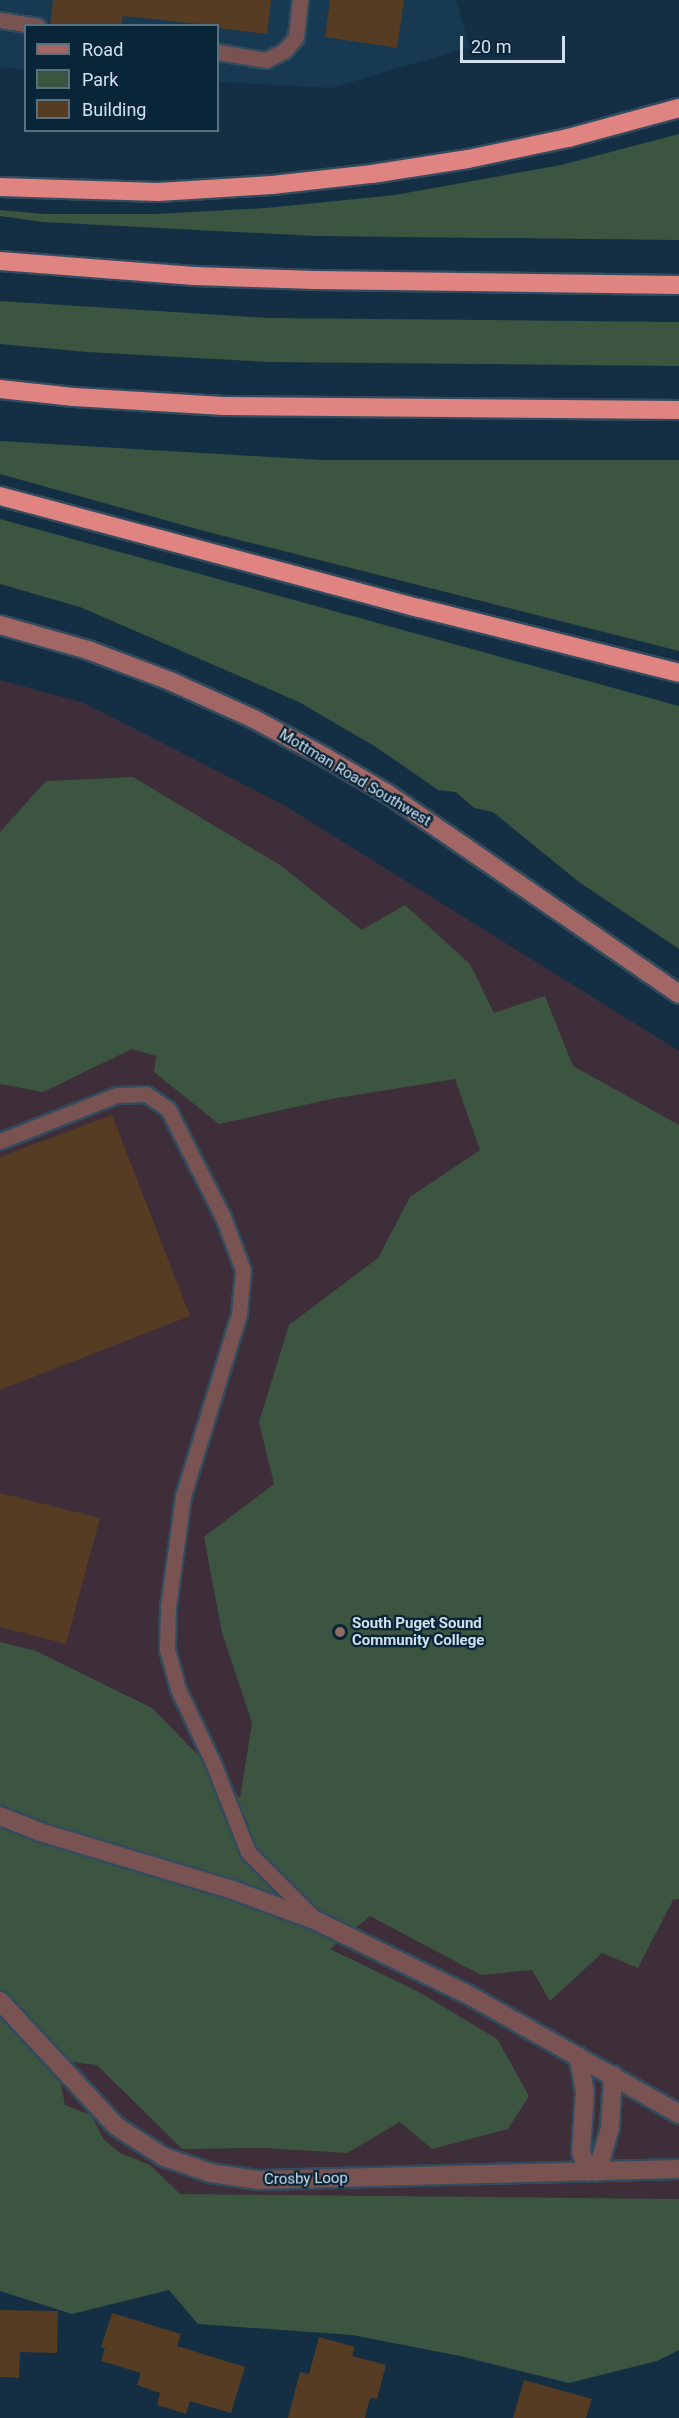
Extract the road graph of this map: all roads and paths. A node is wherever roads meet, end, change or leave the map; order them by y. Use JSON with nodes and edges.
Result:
{"nodes":[{"id":1,"x":300,"y":0,"type":"edge"},
{"id":2,"x":0,"y":20,"type":"edge"},
{"id":3,"x":25,"y":24,"type":"edge"},
{"id":4,"x":219,"y":52,"type":"edge"},
{"id":5,"x":679,"y":108,"type":"edge"},
{"id":6,"x":0,"y":187,"type":"edge"},
{"id":7,"x":0,"y":261,"type":"edge"},
{"id":8,"x":679,"y":285,"type":"edge"},
{"id":9,"x":0,"y":389,"type":"edge"},
{"id":10,"x":679,"y":410,"type":"edge"},
{"id":11,"x":0,"y":496,"type":"edge"},
{"id":12,"x":0,"y":625,"type":"edge"},
{"id":13,"x":679,"y":673,"type":"edge"},
{"id":14,"x":679,"y":994,"type":"edge"},
{"id":15,"x":0,"y":1140,"type":"edge"},
{"id":16,"x":0,"y":1816,"type":"edge"},
{"id":17,"x":317,"y":1921,"type":"junction"},
{"id":18,"x":0,"y":2001,"type":"edge"},
{"id":19,"x":578,"y":2056,"type":"junction"},
{"id":20,"x":613,"y":2075,"type":"junction"},
{"id":21,"x":679,"y":2114,"type":"edge"},
{"id":22,"x":679,"y":2169,"type":"edge"},
{"id":23,"x":593,"y":2172,"type":"junction"}],
"edges":[{"from":1,"to":4,"type":"lane"},
{"from":2,"to":3,"type":"lane"},
{"from":5,"to":6,"type":"highway"},
{"from":7,"to":8,"type":"highway"},
{"from":9,"to":10,"type":"highway"},
{"from":11,"to":13,"type":"highway"},
{"from":12,"to":14,"type":"street","name":"Mottman Road Southwest"},
{"from":15,"to":17,"type":"lane"},
{"from":16,"to":17,"type":"street"},
{"from":17,"to":19,"type":"street"},
{"from":18,"to":23,"type":"street","name":"Crosby Loop"},
{"from":19,"to":20,"type":"street"},
{"from":19,"to":23,"type":"street"},
{"from":20,"to":21,"type":"street"},
{"from":20,"to":23,"type":"street"},
{"from":22,"to":23,"type":"street","name":"Crosby Loop"}]}
